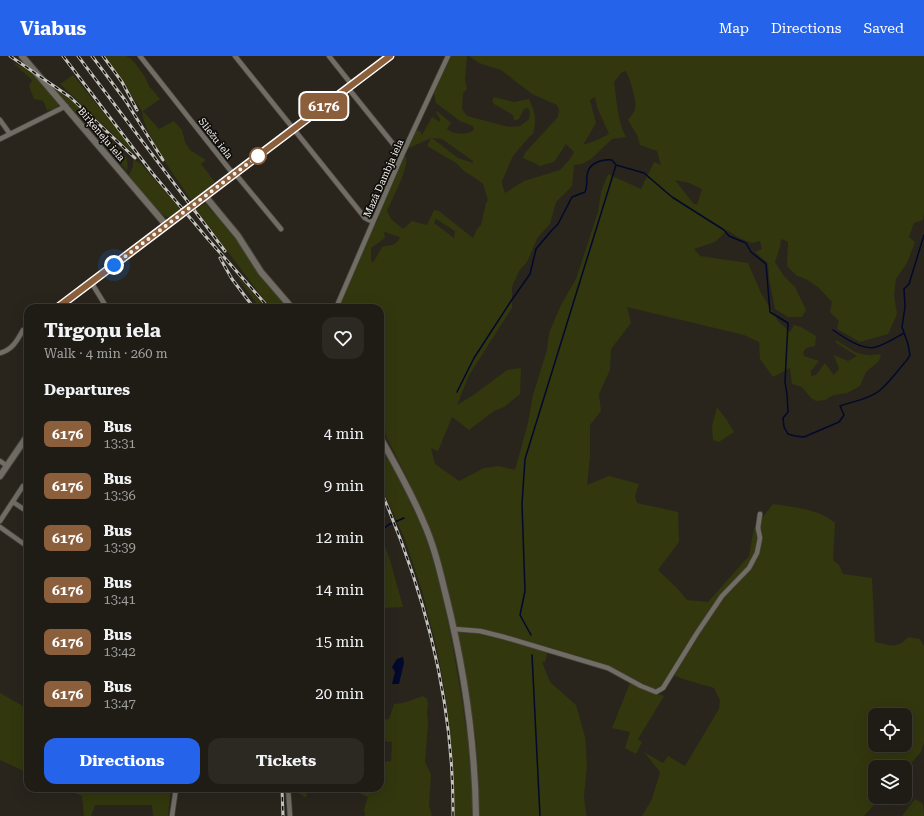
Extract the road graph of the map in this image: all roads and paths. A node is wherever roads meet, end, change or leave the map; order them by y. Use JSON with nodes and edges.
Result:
{"nodes":[{"id":1,"x":22,"y":56,"type":"edge"},
{"id":2,"x":140,"y":56,"type":"edge"},
{"id":3,"x":235,"y":56,"type":"edge"},
{"id":4,"x":329,"y":56,"type":"edge"},
{"id":5,"x":390,"y":56,"type":"edge"},
{"id":6,"x":448,"y":56,"type":"edge"},
{"id":7,"x":350,"y":86,"type":"junction"},
{"id":8,"x":66,"y":106,"type":"junction"},
{"id":9,"x":0,"y":120,"type":"edge"},
{"id":10,"x":294,"y":128,"type":"junction"},
{"id":11,"x":10,"y":134,"type":"junction"},
{"id":12,"x":0,"y":139,"type":"edge"},
{"id":13,"x":402,"y":155,"type":"junction"},
{"id":14,"x":235,"y":174,"type":"junction"},
{"id":15,"x":206,"y":196,"type":"junction"},
{"id":16,"x":373,"y":222,"type":"junction"},
{"id":17,"x":166,"y":225,"type":"junction"},
{"id":18,"x":281,"y":229,"type":"dead end"},
{"id":19,"x":91,"y":282,"type":"junction"},
{"id":20,"x":62,"y":304,"type":"edge"},
{"id":21,"x":105,"y":304,"type":"edge"},
{"id":22,"x":289,"y":304,"type":"edge"},
{"id":23,"x":338,"y":304,"type":"edge"},
{"id":24,"x":24,"y":330,"type":"edge"},
{"id":25,"x":0,"y":353,"type":"edge"},
{"id":26,"x":24,"y":441,"type":"edge"},
{"id":27,"x":384,"y":444,"type":"edge"},
{"id":28,"x":0,"y":461,"type":"edge"},
{"id":29,"x":7,"y":466,"type":"junction"},
{"id":30,"x":0,"y":476,"type":"edge"},
{"id":31,"x":24,"y":486,"type":"edge"},
{"id":32,"x":13,"y":502,"type":"junction"},
{"id":33,"x":24,"y":509,"type":"edge"},
{"id":34,"x":760,"y":514,"type":"dead end"},
{"id":35,"x":0,"y":521,"type":"edge"},
{"id":36,"x":0,"y":527,"type":"edge"},
{"id":37,"x":24,"y":544,"type":"edge"},
{"id":38,"x":454,"y":629,"type":"junction"},
{"id":39,"x":175,"y":792,"type":"edge"},
{"id":40,"x":288,"y":792,"type":"edge"},
{"id":41,"x":172,"y":816,"type":"edge"},
{"id":42,"x":290,"y":816,"type":"edge"},
{"id":43,"x":476,"y":816,"type":"edge"}],
"edges":[{"from":1,"to":8,"type":"main road","name":"Birķeneļu iela"},
{"from":2,"to":14,"type":"street","name":"Sliežu iela"},
{"from":3,"to":10,"type":"street"},
{"from":4,"to":7,"type":"street"},
{"from":5,"to":7,"type":"main road"},
{"from":6,"to":13,"type":"street","name":"Mazā Dambja iela"},
{"from":7,"to":10,"type":"main road"},
{"from":7,"to":13,"type":"street"},
{"from":8,"to":11,"type":"street"},
{"from":8,"to":17,"type":"main road","name":"Birķeneļu iela"},
{"from":9,"to":11,"type":"street"},
{"from":10,"to":14,"type":"main road"},
{"from":10,"to":16,"type":"street"},
{"from":11,"to":12,"type":"street"},
{"from":13,"to":16,"type":"street","name":"Mazā Dambja iela"},
{"from":14,"to":15,"type":"main road"},
{"from":14,"to":18,"type":"street","name":"Sliežu iela"},
{"from":15,"to":17,"type":"main road"},
{"from":15,"to":22,"type":"main road"},
{"from":16,"to":23,"type":"street","name":"Mazā Dambja iela"},
{"from":17,"to":19,"type":"main road"},
{"from":19,"to":20,"type":"main road"},
{"from":19,"to":21,"type":"street"},
{"from":24,"to":25,"type":"street"},
{"from":26,"to":29,"type":"main road"},
{"from":27,"to":38,"type":"main road"},
{"from":28,"to":29,"type":"street"},
{"from":29,"to":30,"type":"main road"},
{"from":31,"to":32,"type":"street"},
{"from":32,"to":33,"type":"street"},
{"from":32,"to":35,"type":"street"},
{"from":34,"to":38,"type":"street"},
{"from":36,"to":37,"type":"street"},
{"from":38,"to":43,"type":"main road"},
{"from":39,"to":41,"type":"street"},
{"from":40,"to":42,"type":"street"}]}
